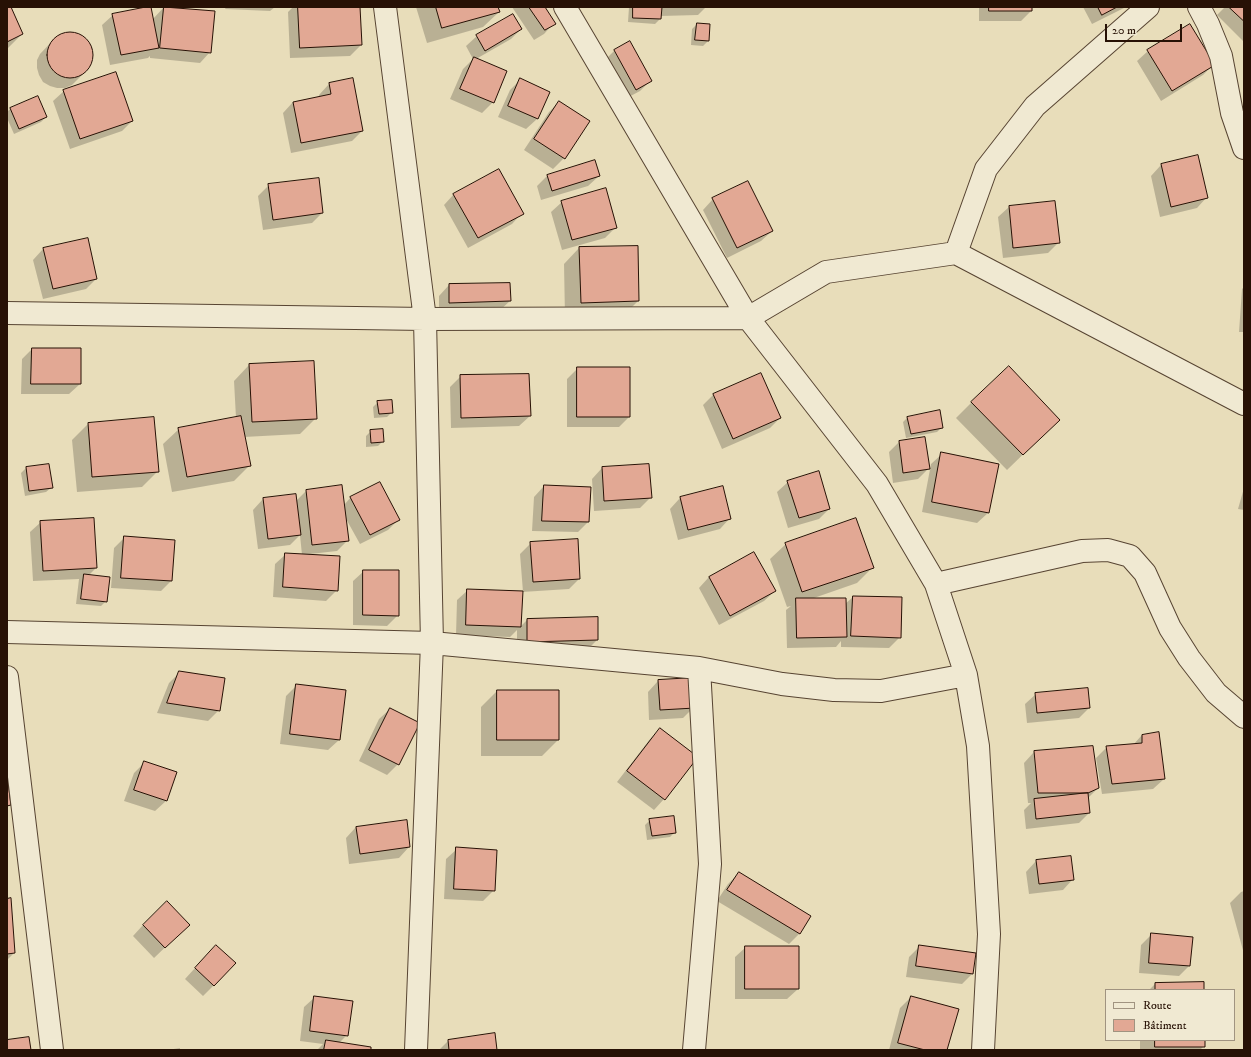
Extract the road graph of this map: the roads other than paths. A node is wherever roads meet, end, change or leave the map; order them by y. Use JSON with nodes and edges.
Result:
{"nodes":[{"id":1,"x":386,"y":7,"type":"edge"},
{"id":2,"x":565,"y":7,"type":"edge"},
{"id":3,"x":1148,"y":7,"type":"edge"},
{"id":4,"x":1199,"y":7,"type":"edge"},
{"id":5,"x":1244,"y":148,"type":"edge"},
{"id":6,"x":956,"y":253,"type":"junction"},
{"id":7,"x":7,"y":313,"type":"edge"},
{"id":8,"x":748,"y":318,"type":"junction"},
{"id":9,"x":425,"y":319,"type":"junction"},
{"id":10,"x":1244,"y":404,"type":"edge"},
{"id":11,"x":936,"y":584,"type":"junction"},
{"id":12,"x":7,"y":632,"type":"edge"},
{"id":13,"x":432,"y":643,"type":"junction"},
{"id":14,"x":699,"y":668,"type":"junction"},
{"id":15,"x":966,"y":675,"type":"junction"},
{"id":16,"x":7,"y":677,"type":"edge"},
{"id":17,"x":1244,"y":717,"type":"edge"},
{"id":18,"x":52,"y":1050,"type":"edge"},
{"id":19,"x":416,"y":1050,"type":"edge"},
{"id":20,"x":694,"y":1050,"type":"edge"},
{"id":21,"x":983,"y":1050,"type":"edge"}],
"edges":[{"from":1,"to":9,"type":"street"},
{"from":2,"to":8,"type":"street"},
{"from":3,"to":6,"type":"street"},
{"from":4,"to":5,"type":"street"},
{"from":6,"to":8,"type":"street"},
{"from":6,"to":10,"type":"street"},
{"from":7,"to":9,"type":"street"},
{"from":8,"to":9,"type":"street"},
{"from":8,"to":11,"type":"street"},
{"from":9,"to":13,"type":"street"},
{"from":11,"to":15,"type":"street"},
{"from":11,"to":17,"type":"street"},
{"from":12,"to":13,"type":"street"},
{"from":13,"to":14,"type":"street"},
{"from":13,"to":19,"type":"street"},
{"from":14,"to":15,"type":"street"},
{"from":14,"to":20,"type":"street"},
{"from":15,"to":21,"type":"street"},
{"from":16,"to":18,"type":"street"}]}
